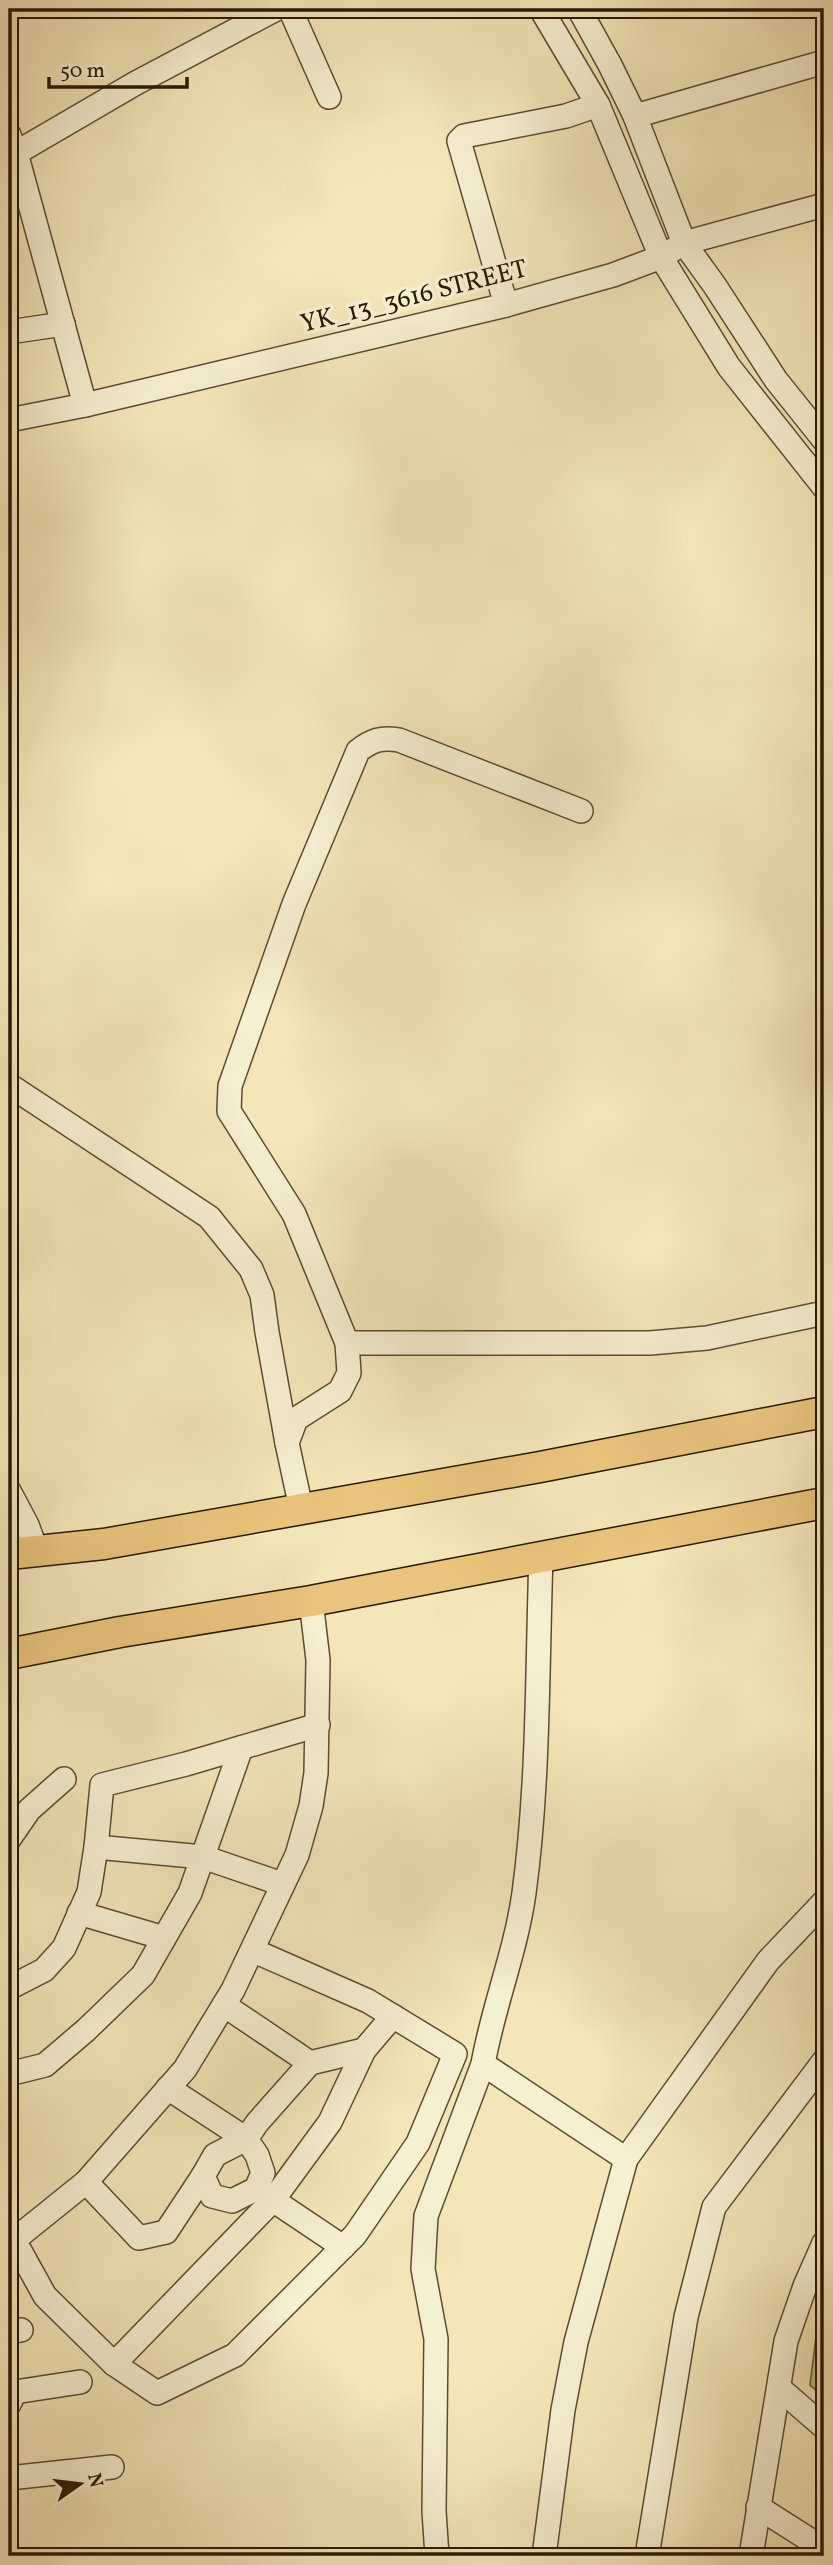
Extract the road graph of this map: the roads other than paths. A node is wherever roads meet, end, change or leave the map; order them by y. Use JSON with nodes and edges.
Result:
{"nodes":[{"id":1,"x":276,"y":9,"type":"edge"},
{"id":2,"x":290,"y":9,"type":"edge"},
{"id":3,"x":541,"y":9,"type":"edge"},
{"id":4,"x":579,"y":9,"type":"edge"},
{"id":5,"x":824,"y":62,"type":"edge"},
{"id":6,"x":329,"y":97,"type":"dead end"},
{"id":7,"x":598,"y":105,"type":"junction"},
{"id":8,"x":635,"y":116,"type":"junction"},
{"id":9,"x":12,"y":144,"type":"edge"},
{"id":10,"x":824,"y":205,"type":"edge"},
{"id":11,"x":684,"y":243,"type":"junction"},
{"id":12,"x":661,"y":257,"type":"junction"},
{"id":13,"x":506,"y":305,"type":"junction"},
{"id":14,"x":63,"y":324,"type":"junction"},
{"id":15,"x":9,"y":332,"type":"edge"},
{"id":16,"x":85,"y":405,"type":"junction"},
{"id":17,"x":9,"y":420,"type":"edge"},
{"id":18,"x":824,"y":440,"type":"edge"},
{"id":19,"x":824,"y":487,"type":"edge"},
{"id":20,"x":581,"y":811,"type":"dead end"},
{"id":21,"x":9,"y":1085,"type":"edge"},
{"id":22,"x":824,"y":1313,"type":"edge"},
{"id":23,"x":347,"y":1343,"type":"junction"},
{"id":24,"x":824,"y":1412,"type":"edge"},
{"id":25,"x":287,"y":1443,"type":"junction"},
{"id":26,"x":9,"y":1491,"type":"edge"},
{"id":27,"x":824,"y":1503,"type":"edge"},
{"id":28,"x":301,"y":1508,"type":"junction"},
{"id":29,"x":23,"y":1553,"type":"edge"},
{"id":30,"x":541,"y":1557,"type":"junction"},
{"id":31,"x":311,"y":1601,"type":"junction"},
{"id":32,"x":9,"y":1654,"type":"edge"},
{"id":33,"x":318,"y":1725,"type":"junction"},
{"id":34,"x":241,"y":1748,"type":"junction"},
{"id":35,"x":64,"y":1779,"type":"dead end"},
{"id":36,"x":9,"y":1839,"type":"edge"},
{"id":37,"x":96,"y":1847,"type":"junction"},
{"id":38,"x":203,"y":1857,"type":"junction"},
{"id":39,"x":282,"y":1884,"type":"junction"},
{"id":40,"x":824,"y":1902,"type":"edge"},
{"id":41,"x":79,"y":1913,"type":"junction"},
{"id":42,"x":164,"y":1938,"type":"junction"},
{"id":43,"x":252,"y":1950,"type":"junction"},
{"id":44,"x":9,"y":1988,"type":"edge"},
{"id":45,"x":224,"y":2005,"type":"junction"},
{"id":46,"x":393,"y":2017,"type":"junction"},
{"id":47,"x":365,"y":2050,"type":"junction"},
{"id":48,"x":824,"y":2060,"type":"edge"},
{"id":49,"x":310,"y":2063,"type":"junction"},
{"id":50,"x":483,"y":2064,"type":"junction"},
{"id":51,"x":9,"y":2074,"type":"edge"},
{"id":52,"x":168,"y":2088,"type":"junction"},
{"id":53,"x":246,"y":2139,"type":"junction"},
{"id":54,"x":626,"y":2159,"type":"junction"},
{"id":55,"x":203,"y":2176,"type":"junction"},
{"id":56,"x":86,"y":2182,"type":"junction"},
{"id":57,"x":265,"y":2194,"type":"junction"},
{"id":58,"x":11,"y":2231,"type":"edge"},
{"id":59,"x":824,"y":2243,"type":"edge"},
{"id":60,"x":343,"y":2247,"type":"junction"},
{"id":61,"x":114,"y":2364,"type":"junction"},
{"id":62,"x":80,"y":2382,"type":"dead end"},
{"id":63,"x":779,"y":2388,"type":"junction"},
{"id":64,"x":9,"y":2404,"type":"edge"},
{"id":65,"x":824,"y":2427,"type":"edge"},
{"id":66,"x":112,"y":2467,"type":"dead end"},
{"id":67,"x":9,"y":2478,"type":"edge"},
{"id":68,"x":758,"y":2507,"type":"junction"},
{"id":69,"x":824,"y":2549,"type":"edge"},
{"id":70,"x":437,"y":2556,"type":"edge"},
{"id":71,"x":544,"y":2556,"type":"edge"},
{"id":72,"x":647,"y":2556,"type":"edge"},
{"id":73,"x":751,"y":2556,"type":"edge"}],
"edges":[{"from":1,"to":9,"type":"street"},
{"from":2,"to":6,"type":"street"},
{"from":3,"to":7,"type":"street"},
{"from":4,"to":8,"type":"street"},
{"from":5,"to":8,"type":"street"},
{"from":7,"to":12,"type":"street"},
{"from":7,"to":13,"type":"street"},
{"from":8,"to":11,"type":"street"},
{"from":9,"to":14,"type":"street"},
{"from":10,"to":11,"type":"street","name":"YK_13_3616 STREET"},
{"from":11,"to":12,"type":"street","name":"YK_13_3616 STREET"},
{"from":11,"to":18,"type":"street"},
{"from":12,"to":13,"type":"street","name":"YK_13_3616 STREET"},
{"from":12,"to":19,"type":"street"},
{"from":13,"to":16,"type":"street","name":"YK_13_3616 STREET"},
{"from":14,"to":15,"type":"street"},
{"from":14,"to":16,"type":"street"},
{"from":16,"to":17,"type":"street","name":"YK_13_3616 STREET"},
{"from":20,"to":23,"type":"street"},
{"from":21,"to":25,"type":"street"},
{"from":22,"to":23,"type":"street"},
{"from":23,"to":25,"type":"street"},
{"from":24,"to":28,"type":"main road"},
{"from":25,"to":28,"type":"street"},
{"from":26,"to":29,"type":"street"},
{"from":27,"to":30,"type":"main road"},
{"from":28,"to":29,"type":"main road"},
{"from":30,"to":31,"type":"main road"},
{"from":30,"to":50,"type":"street"},
{"from":31,"to":32,"type":"main road"},
{"from":31,"to":33,"type":"street"},
{"from":33,"to":34,"type":"street"},
{"from":33,"to":39,"type":"street"},
{"from":34,"to":37,"type":"street"},
{"from":34,"to":38,"type":"street"},
{"from":35,"to":36,"type":"street"},
{"from":37,"to":38,"type":"street"},
{"from":37,"to":41,"type":"street"},
{"from":38,"to":39,"type":"street"},
{"from":38,"to":42,"type":"street"},
{"from":39,"to":43,"type":"street"},
{"from":40,"to":54,"type":"street"},
{"from":41,"to":42,"type":"street"},
{"from":41,"to":44,"type":"street"},
{"from":42,"to":51,"type":"street"},
{"from":43,"to":45,"type":"street"},
{"from":43,"to":46,"type":"street"},
{"from":45,"to":49,"type":"street"},
{"from":45,"to":52,"type":"street"},
{"from":46,"to":47,"type":"street"},
{"from":46,"to":60,"type":"street"},
{"from":47,"to":49,"type":"street"},
{"from":47,"to":57,"type":"street"},
{"from":48,"to":72,"type":"street"},
{"from":49,"to":53,"type":"street"},
{"from":50,"to":54,"type":"street"},
{"from":50,"to":70,"type":"street"},
{"from":52,"to":53,"type":"street"},
{"from":52,"to":56,"type":"street"},
{"from":53,"to":55,"type":"street"},
{"from":53,"to":57,"type":"street"},
{"from":54,"to":71,"type":"street"},
{"from":55,"to":56,"type":"street"},
{"from":55,"to":57,"type":"street"},
{"from":56,"to":58,"type":"street"},
{"from":57,"to":60,"type":"street"},
{"from":57,"to":61,"type":"street"},
{"from":58,"to":61,"type":"street"},
{"from":59,"to":63,"type":"street"},
{"from":60,"to":61,"type":"street"},
{"from":62,"to":64,"type":"street"},
{"from":63,"to":65,"type":"street"},
{"from":63,"to":68,"type":"street"},
{"from":66,"to":67,"type":"street"},
{"from":68,"to":69,"type":"street"},
{"from":68,"to":73,"type":"street"}]}
